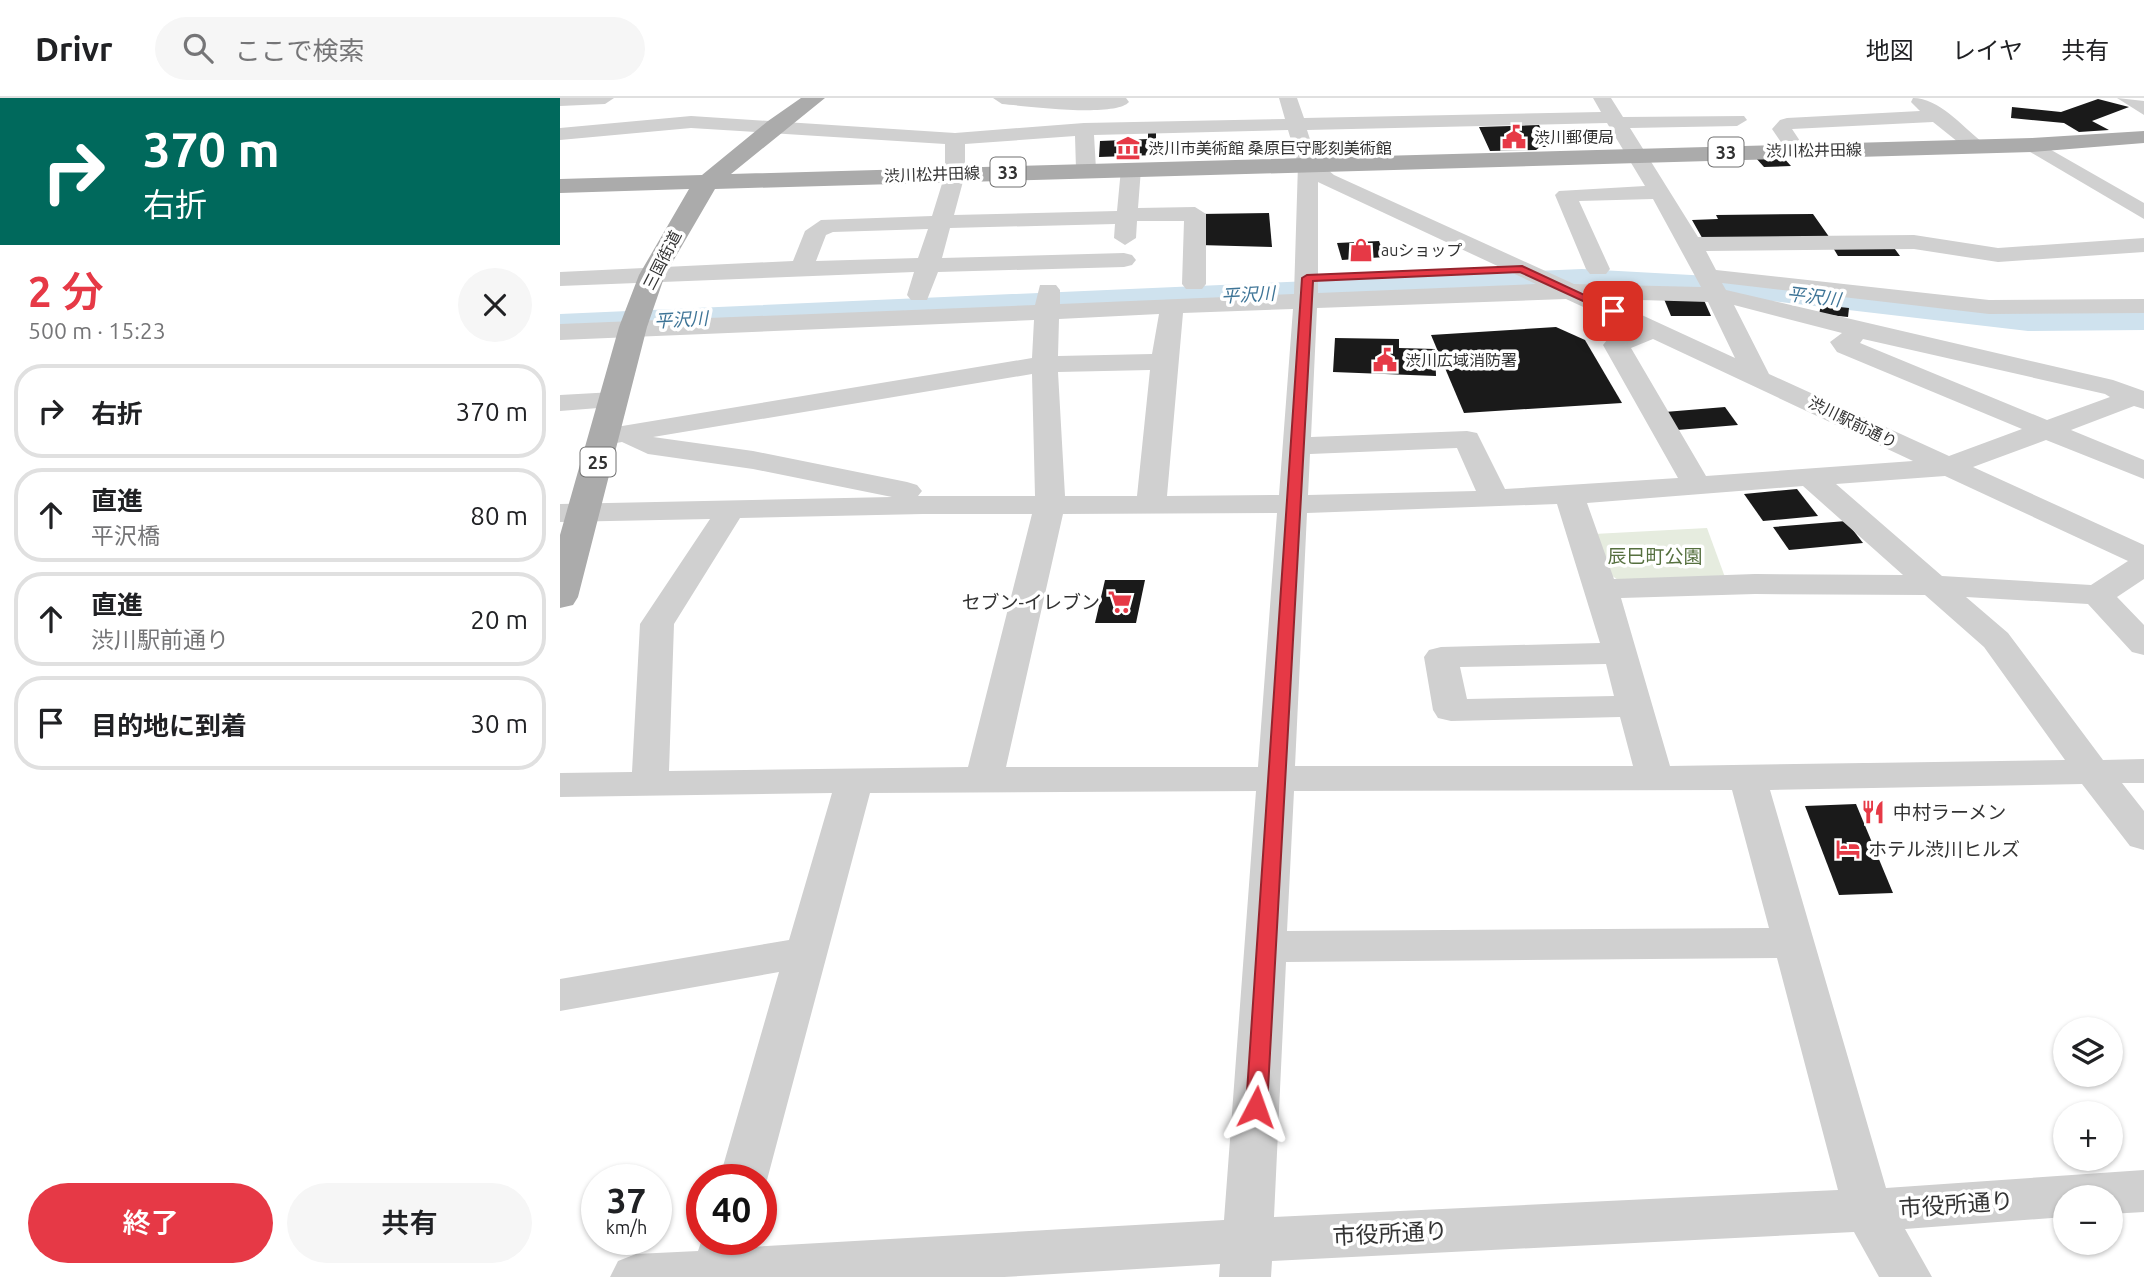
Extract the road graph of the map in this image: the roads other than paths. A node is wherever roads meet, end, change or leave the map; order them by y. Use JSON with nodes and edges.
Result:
{"nodes":[{"id":1,"x":605,"y":98,"type":"edge"},
{"id":2,"x":622,"y":98,"type":"edge"},
{"id":3,"x":815,"y":98,"type":"edge"},
{"id":4,"x":1287,"y":98,"type":"edge"},
{"id":5,"x":1376,"y":98,"type":"edge"},
{"id":6,"x":1480,"y":98,"type":"edge"},
{"id":7,"x":1602,"y":98,"type":"edge"},
{"id":8,"x":1914,"y":98,"type":"edge"},
{"id":9,"x":2126,"y":98,"type":"edge"},
{"id":10,"x":560,"y":100,"type":"edge"},
{"id":11,"x":1120,"y":100,"type":"edge"},
{"id":12,"x":996,"y":104,"type":"edge"},
{"id":13,"x":1861,"y":104,"type":"dead end"},
{"id":14,"x":708,"y":106,"type":"dead end"},
{"id":15,"x":2144,"y":109,"type":"edge"},
{"id":16,"x":1940,"y":116,"type":"junction"},
{"id":17,"x":1490,"y":119,"type":"junction"},
{"id":18,"x":1615,"y":120,"type":"junction"},
{"id":19,"x":1737,"y":120,"type":"dead end"},
{"id":20,"x":1890,"y":121,"type":"junction"},
{"id":21,"x":691,"y":122,"type":"junction"},
{"id":22,"x":1386,"y":123,"type":"junction"},
{"id":23,"x":1298,"y":124,"type":"junction"},
{"id":24,"x":775,"y":125,"type":"junction"},
{"id":25,"x":607,"y":128,"type":"junction"},
{"id":26,"x":1124,"y":128,"type":"junction"},
{"id":27,"x":1084,"y":129,"type":"junction"},
{"id":28,"x":560,"y":134,"type":"edge"},
{"id":29,"x":2144,"y":137,"type":"edge"},
{"id":30,"x":955,"y":139,"type":"junction"},
{"id":31,"x":2032,"y":145,"type":"junction"},
{"id":32,"x":1975,"y":146,"type":"junction"},
{"id":33,"x":1796,"y":150,"type":"junction"},
{"id":34,"x":1636,"y":154,"type":"junction"},
{"id":35,"x":1308,"y":164,"type":"junction"},
{"id":36,"x":1086,"y":169,"type":"junction"},
{"id":37,"x":1131,"y":169,"type":"junction"},
{"id":38,"x":955,"y":174,"type":"junction"},
{"id":39,"x":708,"y":182,"type":"junction"},
{"id":40,"x":560,"y":186,"type":"edge"},
{"id":41,"x":1661,"y":192,"type":"junction"},
{"id":42,"x":2144,"y":212,"type":"edge"},
{"id":43,"x":1127,"y":216,"type":"junction"},
{"id":44,"x":940,"y":221,"type":"junction"},
{"id":45,"x":1691,"y":244,"type":"junction"},
{"id":46,"x":2144,"y":245,"type":"edge"},
{"id":47,"x":1124,"y":260,"type":"junction"},
{"id":48,"x":930,"y":264,"type":"junction"},
{"id":49,"x":802,"y":268,"type":"junction"},
{"id":50,"x":1598,"y":269,"type":"junction"},
{"id":51,"x":1525,"y":271,"type":"junction"},
{"id":52,"x":652,"y":275,"type":"junction"},
{"id":53,"x":560,"y":279,"type":"edge"},
{"id":54,"x":1194,"y":284,"type":"junction"},
{"id":55,"x":1711,"y":285,"type":"junction"},
{"id":56,"x":1121,"y":287,"type":"junction"},
{"id":57,"x":1306,"y":289,"type":"junction"},
{"id":58,"x":1566,"y":289,"type":"junction"},
{"id":59,"x":919,"y":295,"type":"junction"},
{"id":60,"x":1048,"y":301,"type":"junction"},
{"id":61,"x":1172,"y":306,"type":"junction"},
{"id":62,"x":2144,"y":306,"type":"edge"},
{"id":63,"x":560,"y":312,"type":"edge"},
{"id":64,"x":762,"y":313,"type":"junction"},
{"id":65,"x":636,"y":320,"type":"junction"},
{"id":66,"x":1655,"y":330,"type":"junction"},
{"id":67,"x":560,"y":332,"type":"edge"},
{"id":68,"x":1865,"y":332,"type":"junction"},
{"id":69,"x":1164,"y":362,"type":"junction"},
{"id":70,"x":1045,"y":364,"type":"junction"},
{"id":71,"x":1757,"y":376,"type":"junction"},
{"id":72,"x":2134,"y":393,"type":"edge"},
{"id":73,"x":614,"y":400,"type":"junction"},
{"id":74,"x":560,"y":403,"type":"edge"},
{"id":75,"x":2046,"y":430,"type":"junction"},
{"id":76,"x":614,"y":435,"type":"junction"},
{"id":77,"x":1296,"y":446,"type":"junction"},
{"id":78,"x":1947,"y":467,"type":"junction"},
{"id":79,"x":2144,"y":470,"type":"edge"},
{"id":80,"x":1810,"y":477,"type":"junction"},
{"id":81,"x":1696,"y":484,"type":"junction"},
{"id":82,"x":1569,"y":495,"type":"junction"},
{"id":83,"x":1495,"y":499,"type":"junction"},
{"id":84,"x":1050,"y":503,"type":"junction"},
{"id":85,"x":1152,"y":503,"type":"junction"},
{"id":86,"x":1293,"y":504,"type":"junction"},
{"id":87,"x":942,"y":505,"type":"junction"},
{"id":88,"x":731,"y":509,"type":"junction"},
{"id":89,"x":572,"y":512,"type":"edge"},
{"id":90,"x":2144,"y":557,"type":"edge"},
{"id":91,"x":2144,"y":565,"type":"edge"},
{"id":92,"x":1930,"y":585,"type":"junction"},
{"id":93,"x":1602,"y":589,"type":"junction"},
{"id":94,"x":2097,"y":595,"type":"junction"},
{"id":95,"x":560,"y":597,"type":"edge"},
{"id":96,"x":2144,"y":645,"type":"edge"},
{"id":97,"x":1620,"y":653,"type":"junction"},
{"id":98,"x":1635,"y":706,"type":"junction"},
{"id":99,"x":2091,"y":770,"type":"junction"},
{"id":100,"x":2144,"y":771,"type":"edge"},
{"id":101,"x":1655,"y":777,"type":"junction"},
{"id":102,"x":1748,"y":778,"type":"junction"},
{"id":103,"x":984,"y":779,"type":"junction"},
{"id":104,"x":1276,"y":779,"type":"junction"},
{"id":105,"x":854,"y":781,"type":"junction"},
{"id":106,"x":650,"y":783,"type":"junction"},
{"id":107,"x":560,"y":785,"type":"edge"},
{"id":108,"x":2144,"y":837,"type":"edge"},
{"id":109,"x":1793,"y":943,"type":"junction"},
{"id":110,"x":1266,"y":947,"type":"junction"},
{"id":111,"x":807,"y":952,"type":"junction"},
{"id":112,"x":560,"y":995,"type":"edge"},
{"id":113,"x":747,"y":1164,"type":"edge"},
{"id":114,"x":2144,"y":1191,"type":"edge"},
{"id":115,"x":1868,"y":1210,"type":"junction"},
{"id":116,"x":722,"y":1256,"type":"edge"},
{"id":117,"x":1246,"y":1258,"type":"edge"},
{"id":118,"x":636,"y":1277,"type":"edge"},
{"id":119,"x":1906,"y":1277,"type":"edge"}],
"edges":[{"from":1,"to":10,"type":"street"},
{"from":2,"to":25,"type":"street"},
{"from":3,"to":24,"type":"main road","name":"三国街道","number":"25"},
{"from":4,"to":23,"type":"street"},
{"from":5,"to":22,"type":"street"},
{"from":6,"to":17,"type":"street"},
{"from":7,"to":18,"type":"street"},
{"from":8,"to":16,"type":"street"},
{"from":9,"to":15,"type":"street"},
{"from":11,"to":12,"type":"street"},
{"from":11,"to":26,"type":"street"},
{"from":12,"to":30,"type":"street"},
{"from":13,"to":20,"type":"street"},
{"from":14,"to":21,"type":"street"},
{"from":16,"to":20,"type":"street"},
{"from":16,"to":32,"type":"street"},
{"from":17,"to":18,"type":"street"},
{"from":17,"to":22,"type":"street"},
{"from":18,"to":19,"type":"street"},
{"from":18,"to":34,"type":"street"},
{"from":20,"to":33,"type":"street"},
{"from":21,"to":24,"type":"street"},
{"from":21,"to":25,"type":"street"},
{"from":22,"to":23,"type":"street"},
{"from":23,"to":26,"type":"street"},
{"from":23,"to":35,"type":"street"},
{"from":24,"to":30,"type":"street"},
{"from":24,"to":39,"type":"main road","name":"三国街道","number":"25"},
{"from":25,"to":28,"type":"street"},
{"from":26,"to":27,"type":"street"},
{"from":27,"to":30,"type":"street"},
{"from":27,"to":36,"type":"street"},
{"from":29,"to":31,"type":"main road","name":"渋川松井田線","number":"33"},
{"from":30,"to":38,"type":"street"},
{"from":31,"to":32,"type":"main road","name":"渋川松井田線","number":"33"},
{"from":31,"to":42,"type":"street"},
{"from":32,"to":33,"type":"main road","name":"渋川松井田線","number":"33"},
{"from":33,"to":34,"type":"main road","name":"渋川松井田線","number":"33"},
{"from":34,"to":35,"type":"main road","name":"渋川松井田線","number":"33"},
{"from":34,"to":41,"type":"street"},
{"from":35,"to":37,"type":"main road","name":"渋川松井田線","number":"33"},
{"from":35,"to":51,"type":"street"},
{"from":35,"to":57,"type":"street"},
{"from":36,"to":37,"type":"main road","name":"渋川松井田線","number":"33"},
{"from":36,"to":38,"type":"main road","name":"渋川松井田線","number":"33"},
{"from":37,"to":43,"type":"street"},
{"from":38,"to":39,"type":"main road","name":"渋川松井田線","number":"33"},
{"from":38,"to":44,"type":"street"},
{"from":39,"to":40,"type":"main road","name":"渋川松井田線","number":"33"},
{"from":39,"to":52,"type":"main road","name":"三国街道","number":"25"},
{"from":41,"to":45,"type":"street"},
{"from":41,"to":50,"type":"street"},
{"from":43,"to":44,"type":"street"},
{"from":43,"to":47,"type":"street"},
{"from":43,"to":54,"type":"street"},
{"from":44,"to":48,"type":"street"},
{"from":44,"to":49,"type":"street"},
{"from":45,"to":46,"type":"street"},
{"from":45,"to":55,"type":"street"},
{"from":47,"to":48,"type":"street"},
{"from":47,"to":56,"type":"street"},
{"from":48,"to":49,"type":"street"},
{"from":48,"to":59,"type":"street"},
{"from":49,"to":52,"type":"street"},
{"from":50,"to":51,"type":"street"},
{"from":50,"to":55,"type":"street"},
{"from":51,"to":57,"type":"street"},
{"from":51,"to":58,"type":"street","name":"渋川駅前通り"},
{"from":52,"to":53,"type":"street"},
{"from":52,"to":65,"type":"main road","name":"三国街道","number":"25"},
{"from":54,"to":56,"type":"street"},
{"from":54,"to":57,"type":"street"},
{"from":55,"to":58,"type":"street"},
{"from":55,"to":62,"type":"street"},
{"from":55,"to":68,"type":"street"},
{"from":55,"to":71,"type":"street"},
{"from":56,"to":60,"type":"street"},
{"from":57,"to":58,"type":"street"},
{"from":57,"to":61,"type":"street"},
{"from":57,"to":77,"type":"street"},
{"from":58,"to":66,"type":"street","name":"渋川駅前通り"},
{"from":59,"to":60,"type":"street"},
{"from":59,"to":64,"type":"street"},
{"from":60,"to":61,"type":"street"},
{"from":60,"to":64,"type":"street"},
{"from":60,"to":70,"type":"street"},
{"from":61,"to":69,"type":"street"},
{"from":63,"to":65,"type":"street"},
{"from":64,"to":65,"type":"street"},
{"from":65,"to":67,"type":"street"},
{"from":65,"to":73,"type":"main road","name":"三国街道","number":"25"},
{"from":66,"to":71,"type":"street","name":"渋川駅前通り"},
{"from":66,"to":81,"type":"street"},
{"from":68,"to":72,"type":"street"},
{"from":68,"to":75,"type":"street"},
{"from":69,"to":70,"type":"street"},
{"from":69,"to":85,"type":"street"},
{"from":70,"to":76,"type":"street"},
{"from":70,"to":84,"type":"street"},
{"from":71,"to":78,"type":"street","name":"渋川駅前通り"},
{"from":72,"to":75,"type":"street"},
{"from":73,"to":74,"type":"street"},
{"from":73,"to":76,"type":"main road","name":"三国街道","number":"25"},
{"from":75,"to":78,"type":"street"},
{"from":75,"to":79,"type":"street"},
{"from":76,"to":87,"type":"street"},
{"from":76,"to":89,"type":"main road","name":"三国街道","number":"25"},
{"from":77,"to":83,"type":"street"},
{"from":77,"to":86,"type":"street"},
{"from":78,"to":80,"type":"street"},
{"from":78,"to":90,"type":"street","name":"渋川駅前通り"},
{"from":80,"to":81,"type":"street"},
{"from":80,"to":92,"type":"street"},
{"from":81,"to":82,"type":"street"},
{"from":82,"to":83,"type":"street"},
{"from":82,"to":93,"type":"street"},
{"from":83,"to":86,"type":"street"},
{"from":84,"to":85,"type":"street"},
{"from":84,"to":87,"type":"street"},
{"from":84,"to":103,"type":"street"},
{"from":85,"to":86,"type":"street"},
{"from":86,"to":104,"type":"street"},
{"from":87,"to":88,"type":"street"},
{"from":88,"to":89,"type":"street"},
{"from":88,"to":106,"type":"street"},
{"from":89,"to":95,"type":"main road","name":"三国街道","number":"25"},
{"from":91,"to":94,"type":"street"},
{"from":92,"to":93,"type":"street"},
{"from":92,"to":94,"type":"street"},
{"from":92,"to":99,"type":"street"},
{"from":93,"to":97,"type":"street"},
{"from":94,"to":96,"type":"street"},
{"from":97,"to":98,"type":"street"},
{"from":97,"to":98,"type":"street"},
{"from":98,"to":101,"type":"street"},
{"from":99,"to":100,"type":"street"},
{"from":99,"to":102,"type":"street"},
{"from":99,"to":108,"type":"street"},
{"from":101,"to":102,"type":"street"},
{"from":101,"to":104,"type":"street"},
{"from":102,"to":109,"type":"street"},
{"from":103,"to":104,"type":"street"},
{"from":103,"to":105,"type":"street"},
{"from":104,"to":110,"type":"street"},
{"from":105,"to":106,"type":"street"},
{"from":105,"to":111,"type":"street"},
{"from":106,"to":107,"type":"street"},
{"from":109,"to":110,"type":"street"},
{"from":109,"to":115,"type":"street"},
{"from":110,"to":117,"type":"street"},
{"from":111,"to":112,"type":"street"},
{"from":111,"to":113,"type":"street"},
{"from":114,"to":115,"type":"street","name":"市役所通り"},
{"from":115,"to":117,"type":"street","name":"市役所通り"},
{"from":115,"to":119,"type":"street"},
{"from":116,"to":117,"type":"street","name":"市役所通り"},
{"from":116,"to":118,"type":"street","name":"市役所通り"}]}
